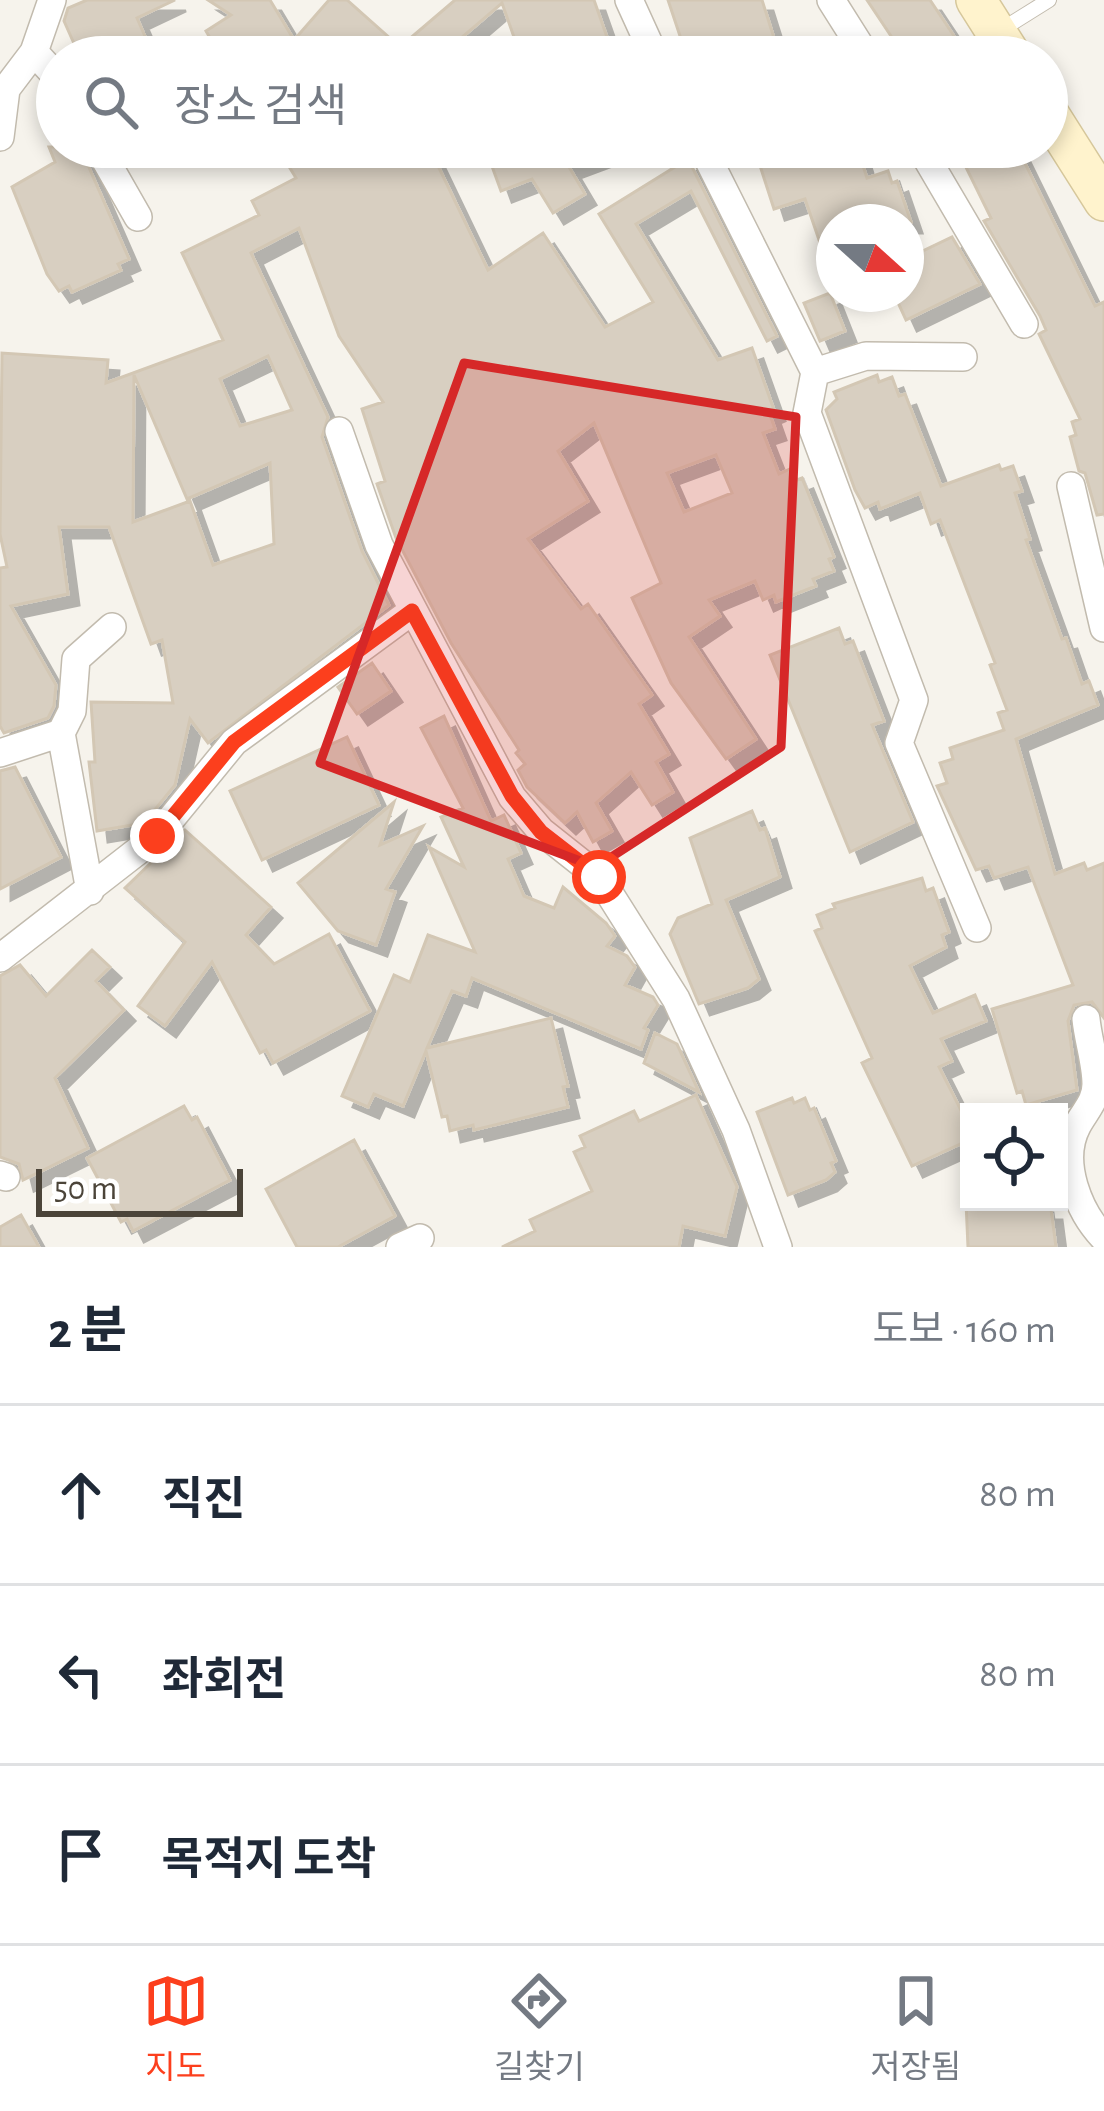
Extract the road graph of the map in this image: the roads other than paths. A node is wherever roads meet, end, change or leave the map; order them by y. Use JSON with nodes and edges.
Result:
{"nodes":[{"id":1,"x":52,"y":0,"type":"edge"},
{"id":2,"x":629,"y":0,"type":"edge"},
{"id":3,"x":831,"y":0,"type":"edge"},
{"id":4,"x":1049,"y":0,"type":"edge"},
{"id":5,"x":995,"y":30,"type":"edge"},
{"id":6,"x":40,"y":36,"type":"edge"},
{"id":7,"x":645,"y":36,"type":"edge"},
{"id":8,"x":854,"y":36,"type":"edge"},
{"id":9,"x":36,"y":46,"type":"edge"},
{"id":10,"x":34,"y":52,"type":"joint"},
{"id":11,"x":0,"y":137,"type":"edge"},
{"id":12,"x":1068,"y":144,"type":"edge"},
{"id":13,"x":110,"y":168,"type":"edge"},
{"id":14,"x":712,"y":168,"type":"edge"},
{"id":15,"x":932,"y":168,"type":"edge"},
{"id":16,"x":1104,"y":201,"type":"edge"},
{"id":17,"x":138,"y":217,"type":"dead end"},
{"id":18,"x":1024,"y":324,"type":"dead end"},
{"id":19,"x":963,"y":357,"type":"dead end"},
{"id":20,"x":814,"y":372,"type":"junction"},
{"id":21,"x":339,"y":431,"type":"dead end"},
{"id":22,"x":1071,"y":485,"type":"dead end"},
{"id":23,"x":412,"y":611,"type":"junction"},
{"id":24,"x":112,"y":627,"type":"dead end"},
{"id":25,"x":1104,"y":628,"type":"edge"},
{"id":26,"x":62,"y":733,"type":"junction"},
{"id":27,"x":0,"y":754,"type":"edge"},
{"id":28,"x":90,"y":891,"type":"junction"},
{"id":29,"x":977,"y":928,"type":"dead end"},
{"id":30,"x":0,"y":958,"type":"edge"},
{"id":31,"x":1085,"y":1019,"type":"dead end"},
{"id":32,"x":1104,"y":1238,"type":"edge"},
{"id":33,"x":778,"y":1247,"type":"edge"}],
"edges":[{"from":1,"to":6,"type":"street"},
{"from":2,"to":7,"type":"street"},
{"from":3,"to":8,"type":"street"},
{"from":4,"to":5,"type":"lane"},
{"from":9,"to":10,"type":"street"},
{"from":10,"to":11,"type":"street"},
{"from":12,"to":16,"type":"street"},
{"from":13,"to":17,"type":"street"},
{"from":14,"to":20,"type":"street"},
{"from":15,"to":18,"type":"street"},
{"from":19,"to":20,"type":"street"},
{"from":20,"to":29,"type":"street"},
{"from":21,"to":23,"type":"street"},
{"from":22,"to":25,"type":"street"},
{"from":23,"to":28,"type":"street"},
{"from":23,"to":33,"type":"street"},
{"from":24,"to":26,"type":"street"},
{"from":26,"to":27,"type":"street"},
{"from":26,"to":28,"type":"street"},
{"from":28,"to":30,"type":"street"},
{"from":31,"to":32,"type":"street"}]}
